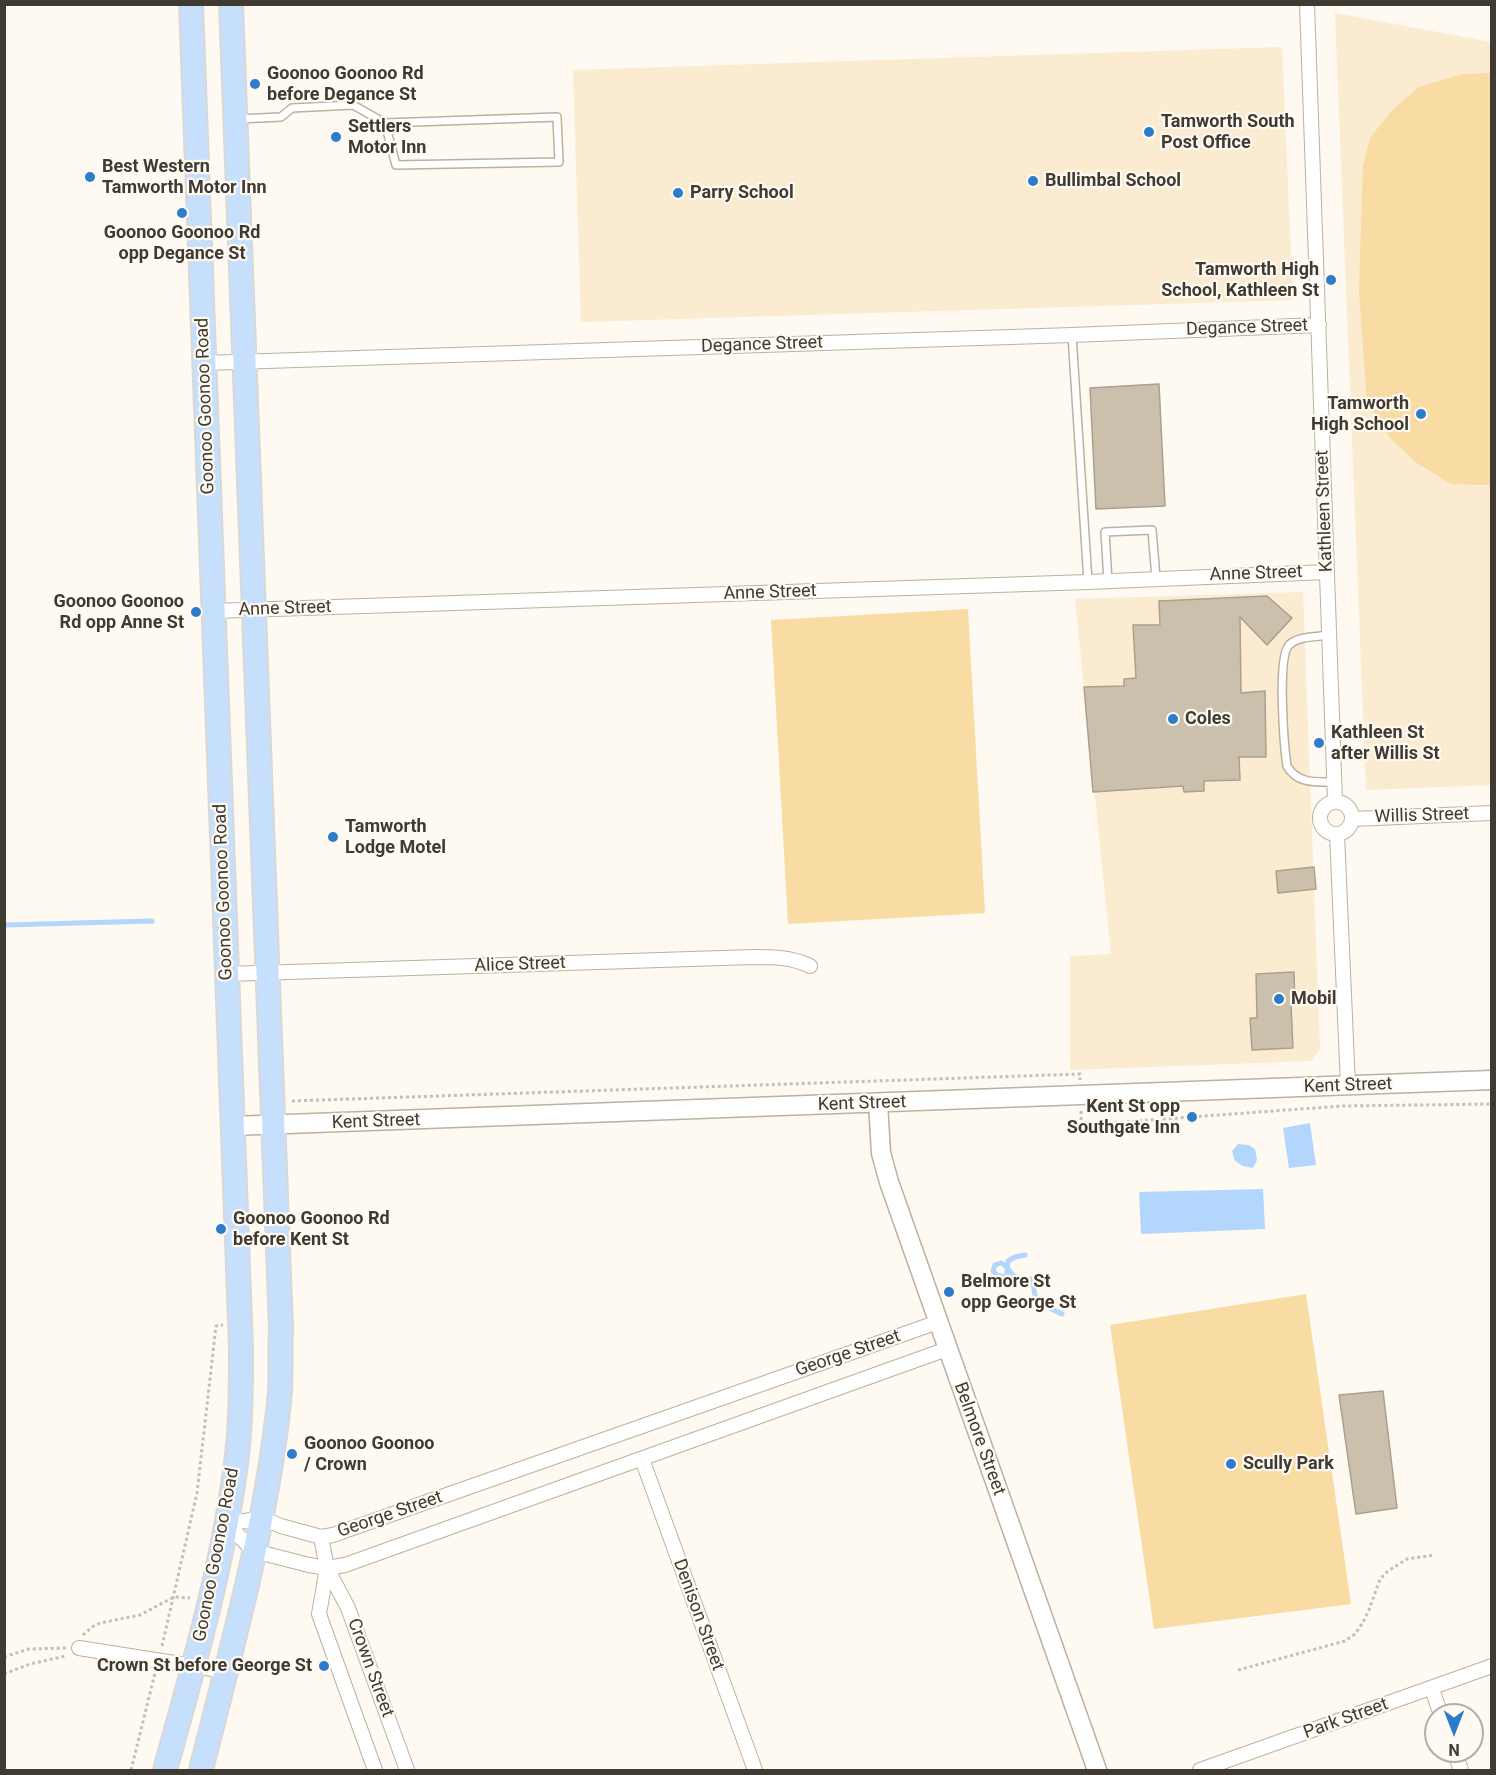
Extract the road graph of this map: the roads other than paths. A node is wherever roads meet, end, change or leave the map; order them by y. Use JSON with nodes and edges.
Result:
{"nodes":[{"id":1,"x":190,"y":4,"type":"edge"},
{"id":2,"x":231,"y":4,"type":"edge"},
{"id":3,"x":1307,"y":4,"type":"edge"},
{"id":4,"x":236,"y":119,"type":"junction"},
{"id":5,"x":385,"y":123,"type":"junction"},
{"id":6,"x":1319,"y":325,"type":"junction"},
{"id":7,"x":1072,"y":335,"type":"junction"},
{"id":8,"x":245,"y":362,"type":"junction"},
{"id":9,"x":204,"y":363,"type":"junction"},
{"id":10,"x":1328,"y":572,"type":"junction"},
{"id":11,"x":1156,"y":578,"type":"junction"},
{"id":12,"x":1108,"y":581,"type":"junction"},
{"id":13,"x":1088,"y":582,"type":"junction"},
{"id":14,"x":254,"y":609,"type":"junction"},
{"id":15,"x":213,"y":611,"type":"junction"},
{"id":16,"x":1330,"y":635,"type":"junction"},
{"id":17,"x":1334,"y":782,"type":"junction"},
{"id":18,"x":1335,"y":802,"type":"junction"},
{"id":19,"x":1491,"y":813,"type":"edge"},
{"id":20,"x":1352,"y":819,"type":"junction"},
{"id":21,"x":1337,"y":834,"type":"junction"},
{"id":22,"x":810,"y":966,"type":"dead end"},
{"id":23,"x":268,"y":973,"type":"junction"},
{"id":24,"x":227,"y":974,"type":"junction"},
{"id":25,"x":1491,"y":1080,"type":"edge"},
{"id":26,"x":1347,"y":1086,"type":"junction"},
{"id":27,"x":878,"y":1103,"type":"junction"},
{"id":28,"x":273,"y":1125,"type":"junction"},
{"id":29,"x":232,"y":1126,"type":"junction"},
{"id":30,"x":938,"y":1322,"type":"junction"},
{"id":31,"x":947,"y":1349,"type":"junction"},
{"id":32,"x":642,"y":1459,"type":"junction"},
{"id":33,"x":262,"y":1518,"type":"junction"},
{"id":34,"x":227,"y":1524,"type":"junction"},
{"id":35,"x":321,"y":1537,"type":"junction"},
{"id":36,"x":254,"y":1551,"type":"junction"},
{"id":37,"x":327,"y":1568,"type":"junction"},
{"id":38,"x":79,"y":1648,"type":"road end"},
{"id":39,"x":194,"y":1666,"type":"junction"},
{"id":40,"x":1491,"y":1666,"type":"edge"},
{"id":41,"x":225,"y":1671,"type":"junction"},
{"id":42,"x":1431,"y":1689,"type":"junction"},
{"id":43,"x":1436,"y":1703,"type":"edge"},
{"id":44,"x":165,"y":1770,"type":"edge"},
{"id":45,"x":201,"y":1770,"type":"edge"},
{"id":46,"x":375,"y":1770,"type":"edge"},
{"id":47,"x":407,"y":1770,"type":"edge"},
{"id":48,"x":754,"y":1770,"type":"edge"},
{"id":49,"x":1097,"y":1770,"type":"edge"},
{"id":50,"x":1200,"y":1770,"type":"edge"}],
"edges":[{"from":1,"to":9,"type":"main road","name":"Goonoo Goonoo Road"},
{"from":2,"to":4,"type":"main road","name":"Goonoo Goonoo Road"},
{"from":3,"to":6,"type":"street","name":"Kathleen Street"},
{"from":4,"to":5,"type":"lane"},
{"from":4,"to":8,"type":"main road","name":"Goonoo Goonoo Road"},
{"from":5,"to":5,"type":"lane"},
{"from":6,"to":7,"type":"street","name":"Degance Street"},
{"from":6,"to":10,"type":"street","name":"Kathleen Street"},
{"from":7,"to":8,"type":"street","name":"Degance Street"},
{"from":7,"to":13,"type":"lane"},
{"from":8,"to":9,"type":"street","name":"Degance Street"},
{"from":8,"to":14,"type":"main road","name":"Goonoo Goonoo Road"},
{"from":9,"to":15,"type":"main road","name":"Goonoo Goonoo Road"},
{"from":10,"to":11,"type":"street","name":"Anne Street"},
{"from":10,"to":16,"type":"street","name":"Kathleen Street"},
{"from":11,"to":12,"type":"street","name":"Anne Street"},
{"from":11,"to":12,"type":"lane"},
{"from":12,"to":13,"type":"street","name":"Anne Street"},
{"from":13,"to":14,"type":"street","name":"Anne Street"},
{"from":14,"to":15,"type":"street","name":"Anne Street"},
{"from":14,"to":23,"type":"main road","name":"Goonoo Goonoo Road"},
{"from":15,"to":24,"type":"main road","name":"Goonoo Goonoo Road"},
{"from":16,"to":17,"type":"street","name":"Kathleen Street"},
{"from":16,"to":17,"type":"lane"},
{"from":17,"to":18,"type":"street","name":"Kathleen Street"},
{"from":18,"to":20,"type":"street"},
{"from":18,"to":21,"type":"street"},
{"from":19,"to":20,"type":"street","name":"Willis Street"},
{"from":20,"to":21,"type":"street"},
{"from":21,"to":26,"type":"street"},
{"from":22,"to":23,"type":"street","name":"Alice Street"},
{"from":23,"to":24,"type":"street","name":"Alice Street"},
{"from":23,"to":28,"type":"main road","name":"Goonoo Goonoo Road"},
{"from":24,"to":29,"type":"main road","name":"Goonoo Goonoo Road"},
{"from":25,"to":26,"type":"street","name":"Kent Street"},
{"from":26,"to":27,"type":"street","name":"Kent Street"},
{"from":27,"to":28,"type":"street","name":"Kent Street"},
{"from":27,"to":30,"type":"street","name":"Belmore Street"},
{"from":28,"to":29,"type":"street","name":"Kent Street"},
{"from":28,"to":33,"type":"main road","name":"Goonoo Goonoo Road"},
{"from":29,"to":34,"type":"main road","name":"Goonoo Goonoo Road"},
{"from":30,"to":31,"type":"street","name":"Belmore Street"},
{"from":30,"to":35,"type":"street","name":"George Street"},
{"from":31,"to":32,"type":"street","name":"George Street"},
{"from":31,"to":49,"type":"street","name":"Belmore Street"},
{"from":32,"to":37,"type":"street","name":"George Street"},
{"from":32,"to":48,"type":"street","name":"Denison Street"},
{"from":33,"to":34,"type":"street"},
{"from":33,"to":35,"type":"street","name":"George Street"},
{"from":33,"to":36,"type":"main road","name":"Goonoo Goonoo Road"},
{"from":34,"to":36,"type":"street","name":"George Street"},
{"from":34,"to":39,"type":"main road","name":"Goonoo Goonoo Road"},
{"from":35,"to":37,"type":"street","name":"Crown Street"},
{"from":36,"to":37,"type":"street","name":"George Street"},
{"from":36,"to":41,"type":"main road","name":"Goonoo Goonoo Road"},
{"from":37,"to":46,"type":"street","name":"Crown Street"},
{"from":37,"to":47,"type":"street","name":"Crown Street"},
{"from":38,"to":39,"type":"street"},
{"from":39,"to":41,"type":"street"},
{"from":39,"to":44,"type":"main road","name":"Goonoo Goonoo Road"},
{"from":40,"to":42,"type":"street","name":"Park Street"},
{"from":41,"to":45,"type":"main road","name":"Goonoo Goonoo Road"},
{"from":42,"to":43,"type":"street"},
{"from":42,"to":50,"type":"street","name":"Park Street"}]}
